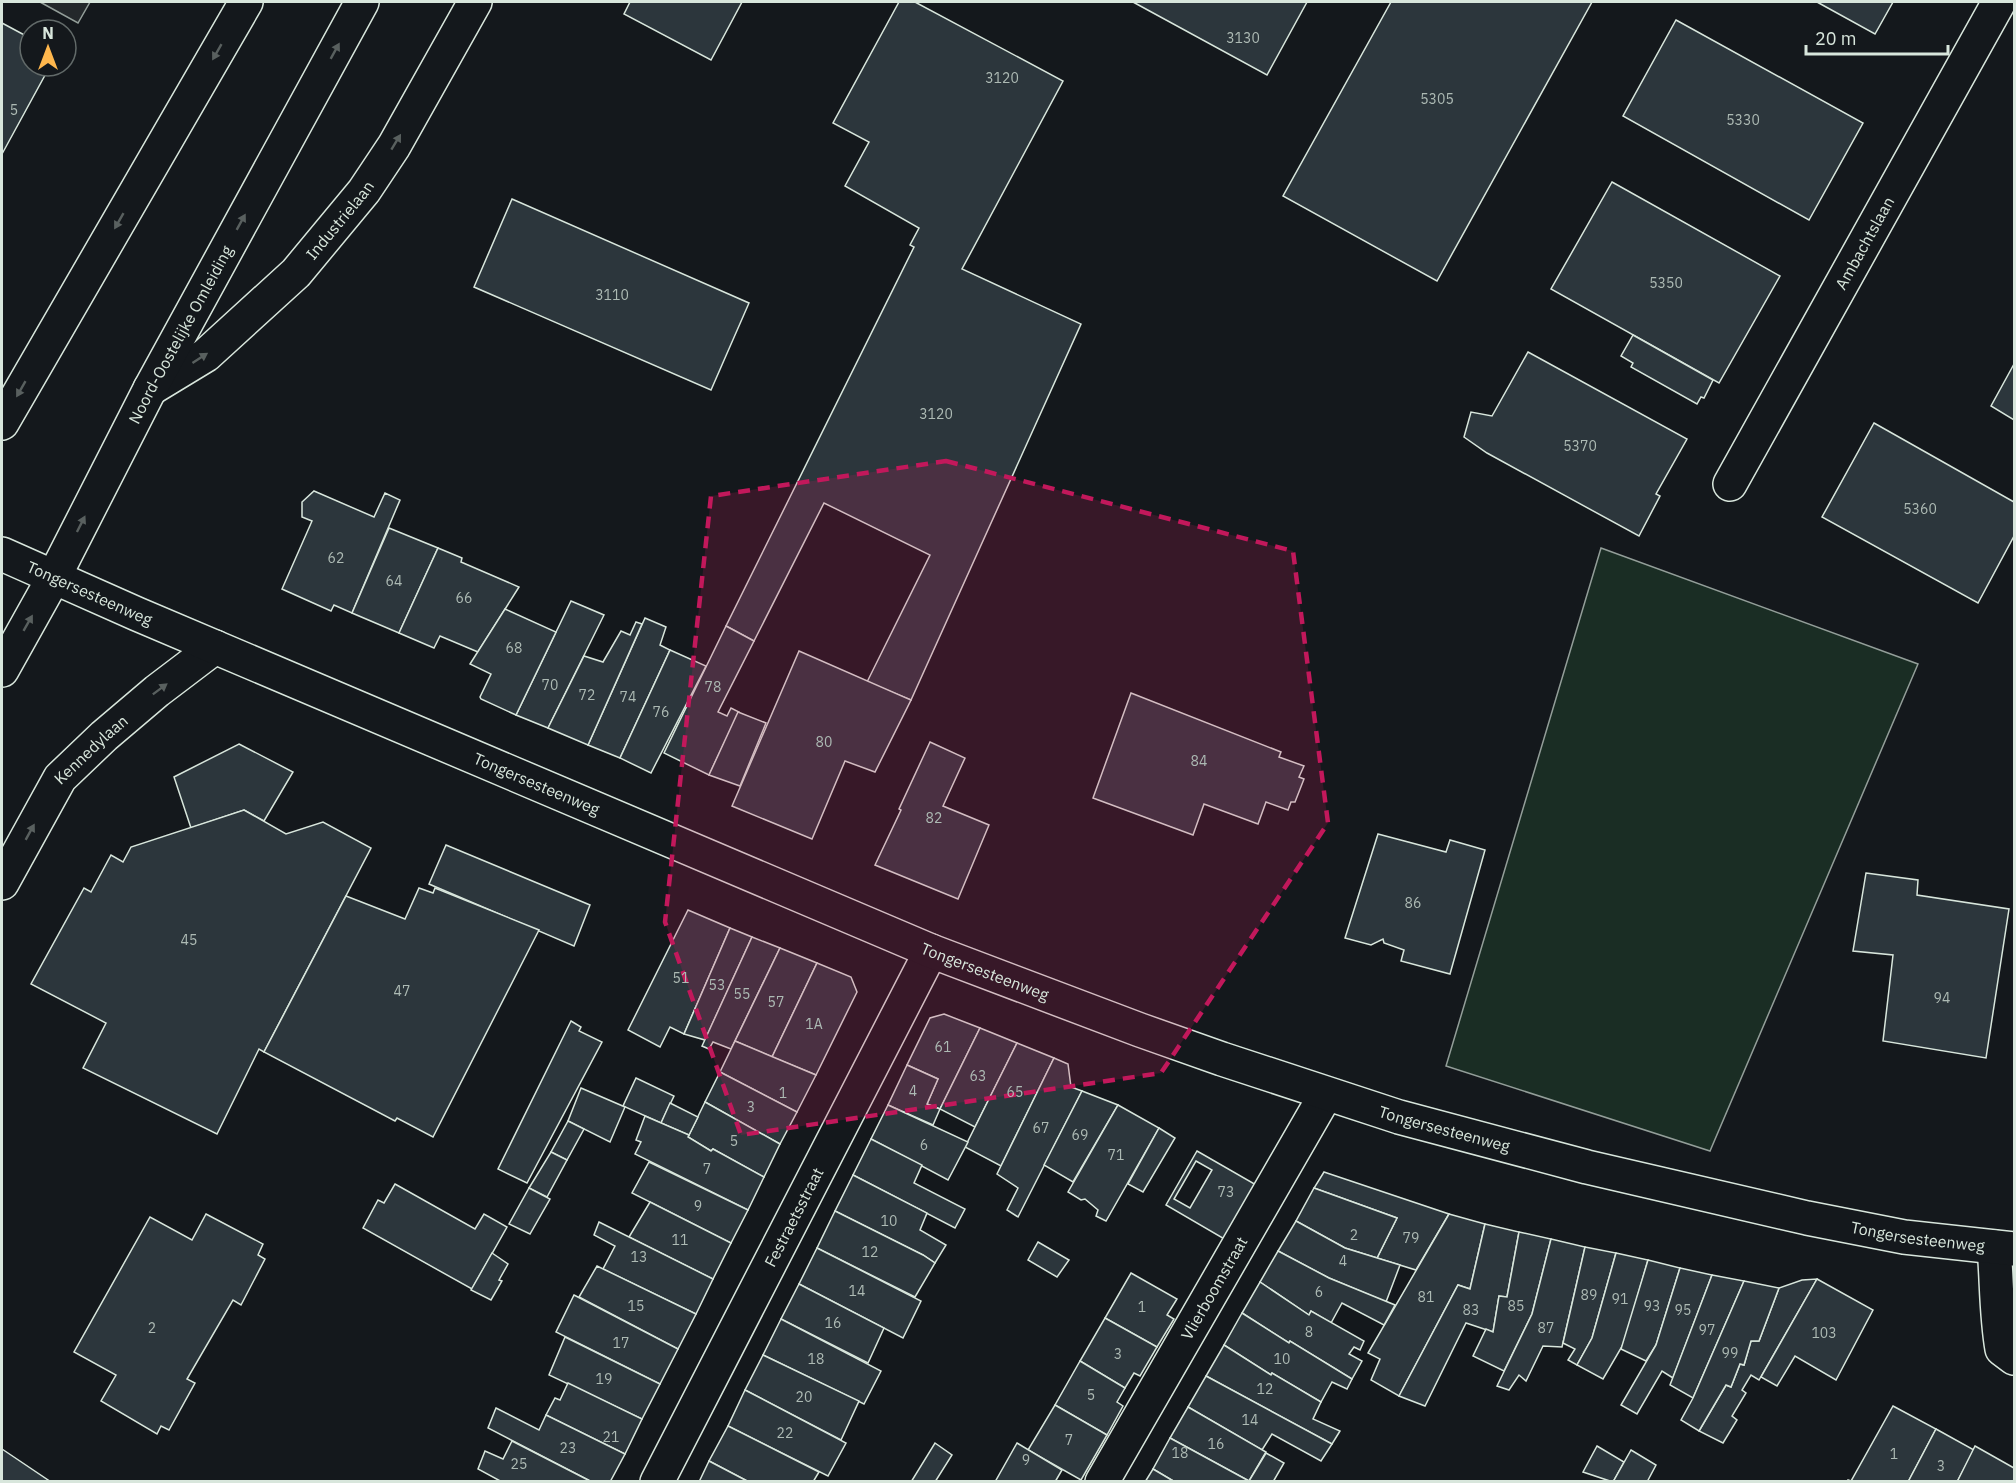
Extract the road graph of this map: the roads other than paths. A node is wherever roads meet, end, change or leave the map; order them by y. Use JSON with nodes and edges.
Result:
{"nodes":[{"id":1,"x":246,"y":2,"type":"edge"},
{"id":2,"x":362,"y":2,"type":"edge"},
{"id":3,"x":475,"y":2,"type":"edge"},
{"id":4,"x":1999,"y":2,"type":"edge"},
{"id":5,"x":150,"y":389,"type":"junction"},
{"id":6,"x":2,"y":423,"type":"edge"},
{"id":7,"x":1730,"y":484,"type":"dead end"},
{"id":8,"x":2,"y":554,"type":"edge"},
{"id":9,"x":54,"y":577,"type":"junction"},
{"id":10,"x":215,"y":647,"type":"junction"},
{"id":11,"x":2,"y":670,"type":"edge"},
{"id":12,"x":2,"y":883,"type":"edge"},
{"id":13,"x":931,"y":951,"type":"junction"},
{"id":14,"x":1326,"y":1094,"type":"junction"},
{"id":15,"x":2004,"y":1248,"type":"edge"},
{"id":16,"x":2014,"y":1358,"type":"edge"},
{"id":17,"x":657,"y":1482,"type":"edge"},
{"id":18,"x":1102,"y":1482,"type":"edge"}],
"edges":[{"from":1,"to":6,"type":"main road","one_way":true},
{"from":5,"to":2,"type":"main road","name":"Noord-Oostelijke Omleiding","one_way":true},
{"from":5,"to":3,"type":"main road","name":"Industrielaan","one_way":true},
{"from":4,"to":7,"type":"main road","name":"Ambachtslaan"},
{"from":9,"to":5,"type":"main road","name":"Noord-Oostelijke Omleiding","one_way":true},
{"from":8,"to":9,"type":"main road","name":"Tongersesteenweg"},
{"from":9,"to":10,"type":"main road","name":"Tongersesteenweg"},
{"from":11,"to":9,"type":"main road","name":"Noord-Oostelijke Omleiding","one_way":true},
{"from":12,"to":10,"type":"main road","name":"Kennedylaan","one_way":true},
{"from":10,"to":13,"type":"main road","name":"Tongersesteenweg"},
{"from":13,"to":14,"type":"main road","name":"Tongersesteenweg"},
{"from":13,"to":17,"type":"main road","name":"Festraetsstraat"},
{"from":14,"to":15,"type":"main road","name":"Tongersesteenweg"},
{"from":14,"to":18,"type":"main road","name":"Vlierboomstraat"},
{"from":15,"to":16,"type":"main road"}]}
